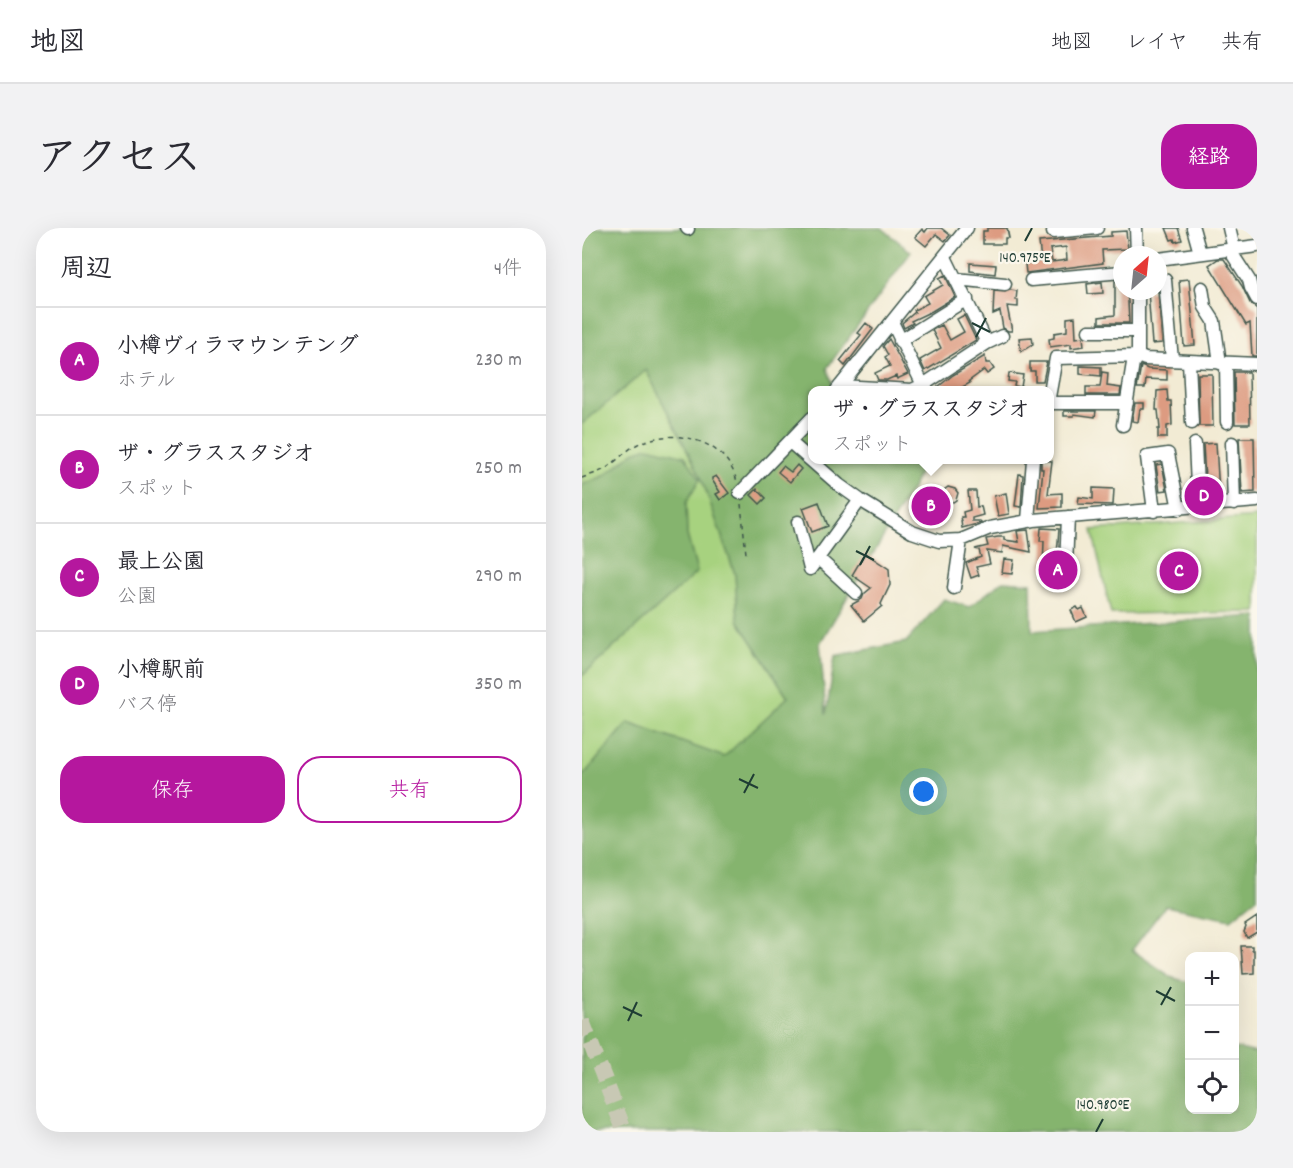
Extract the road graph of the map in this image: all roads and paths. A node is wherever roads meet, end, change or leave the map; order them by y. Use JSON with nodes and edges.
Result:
{"nodes":[{"id":1,"x":967,"y":228,"type":"edge"},
{"id":2,"x":1096,"y":228,"type":"edge"},
{"id":3,"x":1136,"y":228,"type":"edge"},
{"id":4,"x":1193,"y":228,"type":"edge"},
{"id":5,"x":1228,"y":228,"type":"edge"},
{"id":6,"x":1053,"y":232,"type":"dead end"},
{"id":7,"x":1137,"y":246,"type":"edge"},
{"id":8,"x":1257,"y":246,"type":"edge"},
{"id":9,"x":1231,"y":249,"type":"junction"},
{"id":10,"x":1200,"y":252,"type":"junction"},
{"id":11,"x":945,"y":257,"type":"junction"},
{"id":12,"x":1167,"y":258,"type":"edge"},
{"id":13,"x":1113,"y":273,"type":"edge"},
{"id":14,"x":956,"y":279,"type":"junction"},
{"id":15,"x":1031,"y":280,"type":"dead end"},
{"id":16,"x":1005,"y":284,"type":"dead end"},
{"id":17,"x":1202,"y":288,"type":"dead end"},
{"id":18,"x":967,"y":299,"type":"junction"},
{"id":19,"x":1257,"y":299,"type":"edge"},
{"id":20,"x":1138,"y":300,"type":"edge"},
{"id":21,"x":1167,"y":300,"type":"edge"},
{"id":22,"x":892,"y":322,"type":"junction"},
{"id":23,"x":1089,"y":331,"type":"dead end"},
{"id":24,"x":1138,"y":331,"type":"junction"},
{"id":25,"x":1002,"y":336,"type":"dead end"},
{"id":26,"x":900,"y":341,"type":"junction"},
{"id":27,"x":987,"y":343,"type":"junction"},
{"id":28,"x":1138,"y":356,"type":"junction"},
{"id":29,"x":1172,"y":360,"type":"junction"},
{"id":30,"x":1189,"y":362,"type":"junction"},
{"id":31,"x":1223,"y":363,"type":"junction"},
{"id":32,"x":1257,"y":364,"type":"edge"},
{"id":33,"x":924,"y":385,"type":"joint"},
{"id":34,"x":840,"y":386,"type":"edge"},
{"id":35,"x":1052,"y":386,"type":"edge"},
{"id":36,"x":1054,"y":403,"type":"edge"},
{"id":37,"x":1127,"y":403,"type":"junction"},
{"id":38,"x":1227,"y":422,"type":"dead end"},
{"id":39,"x":808,"y":423,"type":"edge"},
{"id":40,"x":1192,"y":423,"type":"dead end"},
{"id":41,"x":1123,"y":425,"type":"dead end"},
{"id":42,"x":790,"y":442,"type":"junction"},
{"id":43,"x":1232,"y":443,"type":"dead end"},
{"id":44,"x":1195,"y":444,"type":"dead end"},
{"id":45,"x":808,"y":458,"type":"edge"},
{"id":46,"x":815,"y":464,"type":"edge"},
{"id":47,"x":1034,"y":464,"type":"edge"},
{"id":48,"x":582,"y":475,"type":"edge"},
{"id":49,"x":585,"y":477,"type":"junction"},
{"id":50,"x":582,"y":478,"type":"edge"},
{"id":51,"x":740,"y":493,"type":"junction"},
{"id":52,"x":860,"y":500,"type":"junction"},
{"id":53,"x":1257,"y":501,"type":"edge"},
{"id":54,"x":1234,"y":504,"type":"junction"},
{"id":55,"x":1198,"y":507,"type":"junction"},
{"id":56,"x":1179,"y":509,"type":"junction"},
{"id":57,"x":1154,"y":511,"type":"junction"},
{"id":58,"x":1068,"y":517,"type":"junction"},
{"id":59,"x":1028,"y":520,"type":"junction"},
{"id":60,"x":798,"y":522,"type":"dead end"},
{"id":61,"x":961,"y":540,"type":"junction"},
{"id":62,"x":746,"y":554,"type":"dead end"},
{"id":63,"x":818,"y":558,"type":"junction"},
{"id":64,"x":1046,"y":576,"type":"dead end"},
{"id":65,"x":954,"y":588,"type":"dead end"},
{"id":66,"x":856,"y":593,"type":"dead end"}],
"edges":[{"from":1,"to":11,"type":"street"},
{"from":2,"to":6,"type":"street"},
{"from":3,"to":7,"type":"street"},
{"from":4,"to":10,"type":"street"},
{"from":5,"to":9,"type":"street"},
{"from":8,"to":9,"type":"street"},
{"from":9,"to":10,"type":"street"},
{"from":9,"to":19,"type":"street"},
{"from":10,"to":12,"type":"street"},
{"from":11,"to":14,"type":"street"},
{"from":11,"to":22,"type":"street"},
{"from":13,"to":15,"type":"street"},
{"from":14,"to":16,"type":"street"},
{"from":14,"to":18,"type":"street"},
{"from":17,"to":31,"type":"street"},
{"from":18,"to":26,"type":"street"},
{"from":18,"to":27,"type":"street"},
{"from":20,"to":24,"type":"street"},
{"from":21,"to":29,"type":"street"},
{"from":22,"to":26,"type":"street"},
{"from":22,"to":34,"type":"street"},
{"from":23,"to":24,"type":"street"},
{"from":24,"to":28,"type":"street"},
{"from":25,"to":27,"type":"street"},
{"from":26,"to":33,"type":"street"},
{"from":27,"to":33,"type":"street"},
{"from":28,"to":29,"type":"street"},
{"from":28,"to":35,"type":"street"},
{"from":28,"to":37,"type":"street"},
{"from":29,"to":30,"type":"street"},
{"from":30,"to":31,"type":"street"},
{"from":30,"to":40,"type":"street"},
{"from":31,"to":32,"type":"street"},
{"from":31,"to":38,"type":"street"},
{"from":36,"to":37,"type":"street"},
{"from":37,"to":41,"type":"street"},
{"from":39,"to":42,"type":"street"},
{"from":42,"to":45,"type":"street"},
{"from":42,"to":51,"type":"street"},
{"from":43,"to":54,"type":"street"},
{"from":44,"to":55,"type":"street"},
{"from":46,"to":52,"type":"street"},
{"from":47,"to":59,"type":"street"},
{"from":48,"to":49,"type":"path"},
{"from":49,"to":50,"type":"path"},
{"from":49,"to":51,"type":"path"},
{"from":51,"to":62,"type":"path"},
{"from":52,"to":61,"type":"street"},
{"from":52,"to":63,"type":"street"},
{"from":53,"to":54,"type":"street"},
{"from":54,"to":55,"type":"street"},
{"from":55,"to":56,"type":"street"},
{"from":56,"to":57,"type":"street"},
{"from":56,"to":57,"type":"street"},
{"from":57,"to":58,"type":"street"},
{"from":58,"to":59,"type":"street"},
{"from":58,"to":64,"type":"street"},
{"from":59,"to":61,"type":"street"},
{"from":60,"to":63,"type":"street"},
{"from":61,"to":65,"type":"street"},
{"from":63,"to":66,"type":"street"}]}
